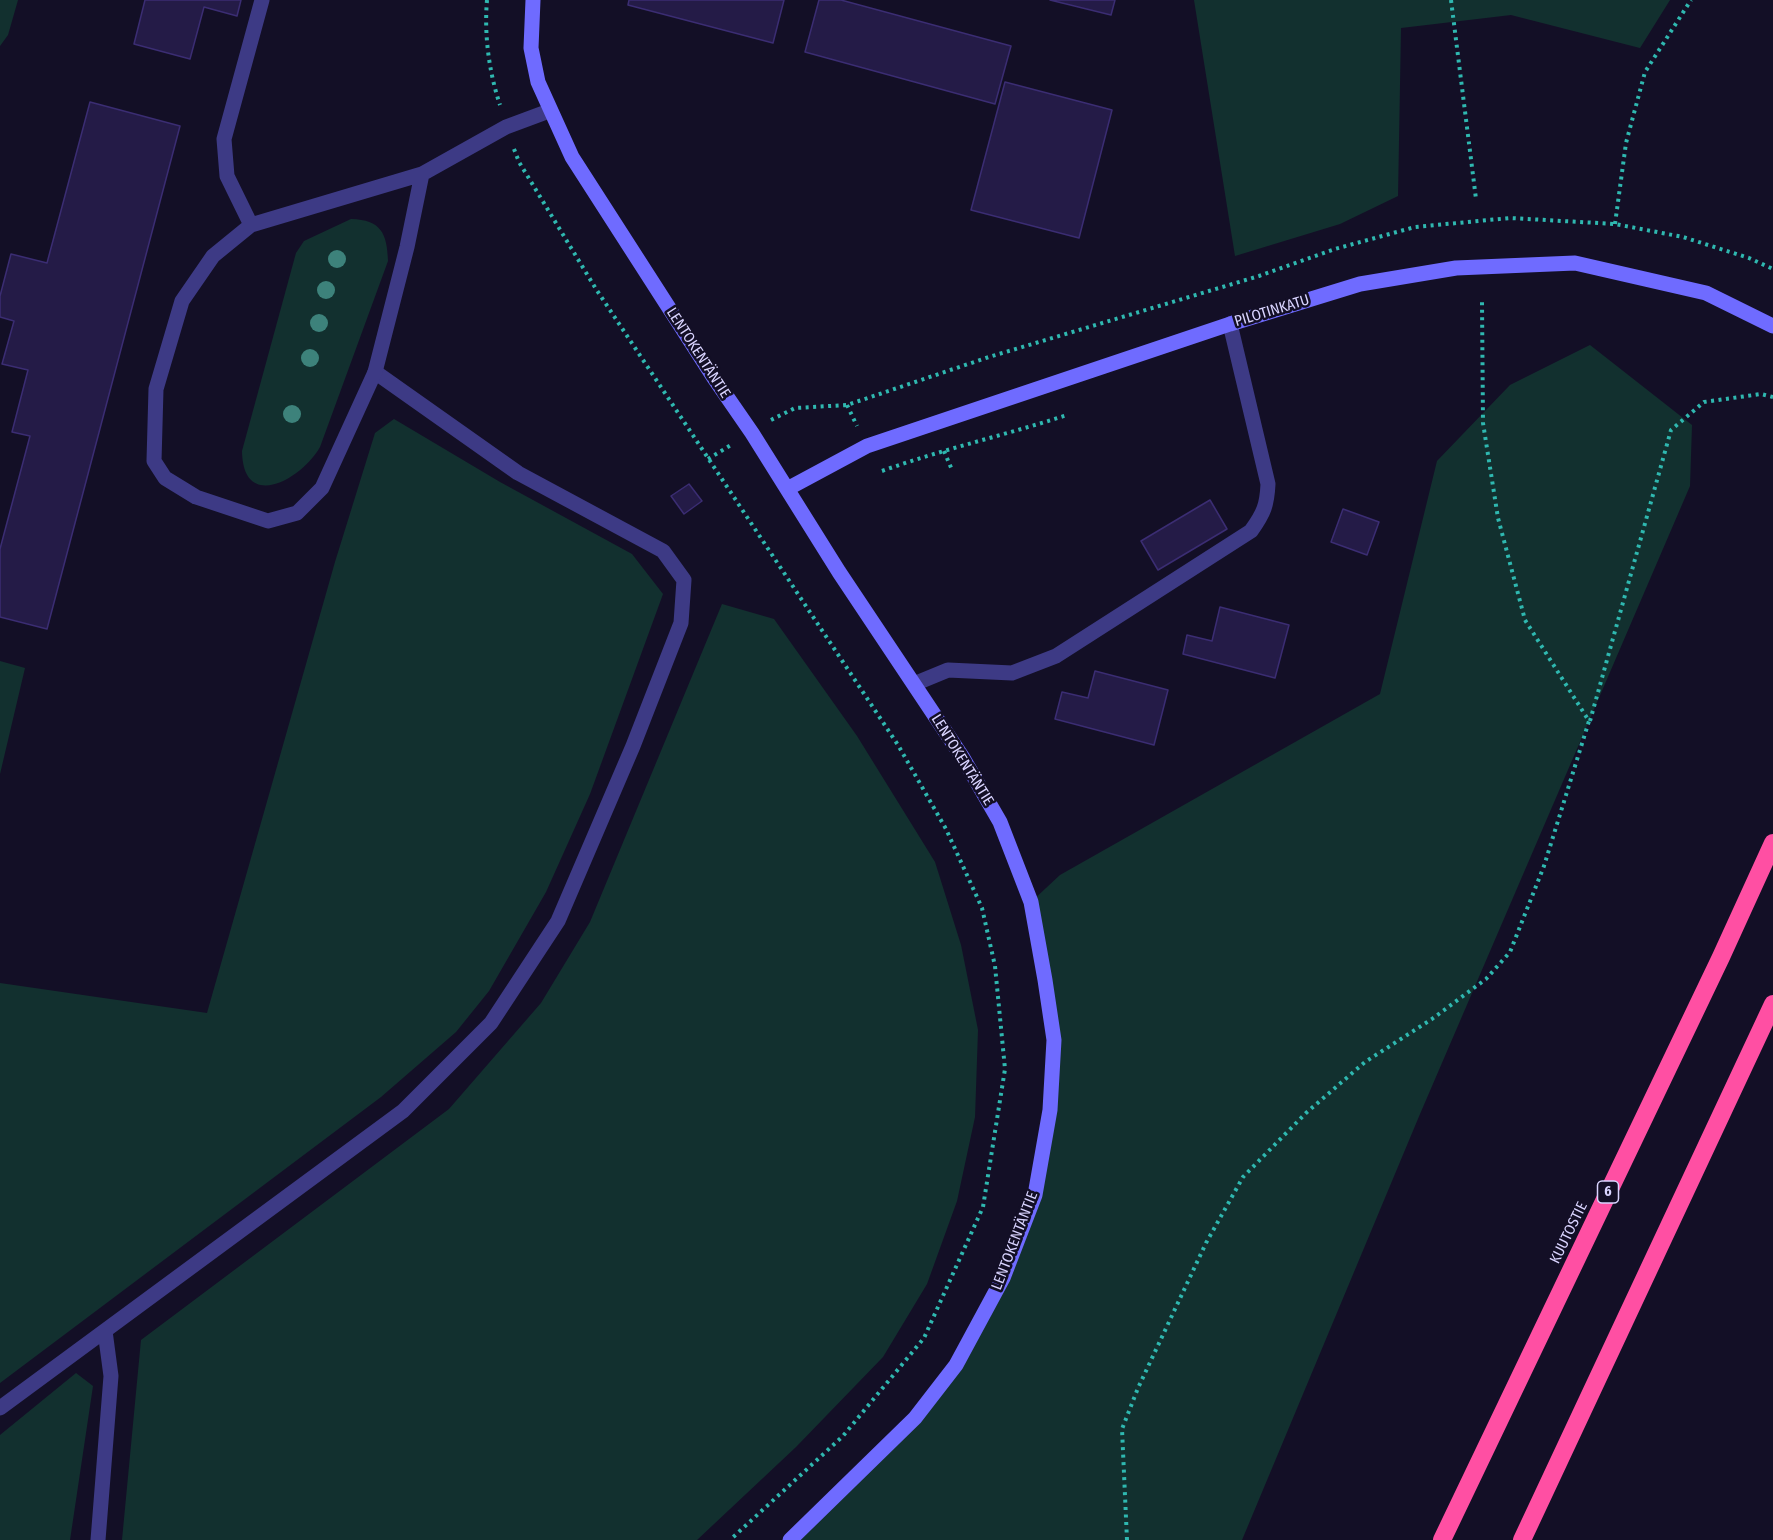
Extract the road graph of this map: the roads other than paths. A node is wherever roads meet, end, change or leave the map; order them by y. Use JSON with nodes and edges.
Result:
{"nodes":[{"id":1,"x":262,"y":0,"type":"edge"},
{"id":2,"x":533,"y":0,"type":"edge"},
{"id":3,"x":549,"y":111,"type":"junction"},
{"id":4,"x":422,"y":174,"type":"junction"},
{"id":5,"x":251,"y":225,"type":"junction"},
{"id":6,"x":1230,"y":324,"type":"junction"},
{"id":7,"x":1773,"y":326,"type":"edge"},
{"id":8,"x":375,"y":372,"type":"junction"},
{"id":9,"x":787,"y":489,"type":"junction"},
{"id":10,"x":914,"y":684,"type":"junction"},
{"id":11,"x":1773,"y":843,"type":"edge"},
{"id":12,"x":1773,"y":1004,"type":"edge"},
{"id":13,"x":105,"y":1331,"type":"junction"},
{"id":14,"x":0,"y":1408,"type":"edge"},
{"id":15,"x":98,"y":1540,"type":"edge"},
{"id":16,"x":790,"y":1540,"type":"edge"},
{"id":17,"x":1442,"y":1540,"type":"edge"},
{"id":18,"x":1522,"y":1540,"type":"edge"}],
"edges":[{"from":1,"to":5,"type":"street"},
{"from":2,"to":3,"type":"street","name":"LENTOKENTÄNTIE"},
{"from":3,"to":4,"type":"street"},
{"from":3,"to":9,"type":"street","name":"LENTOKENTÄNTIE"},
{"from":4,"to":5,"type":"street"},
{"from":4,"to":8,"type":"street"},
{"from":5,"to":8,"type":"street"},
{"from":6,"to":7,"type":"street","name":"PILOTINKATU"},
{"from":6,"to":9,"type":"street","name":"PILOTINKATU"},
{"from":6,"to":10,"type":"street"},
{"from":8,"to":13,"type":"street"},
{"from":9,"to":10,"type":"street","name":"LENTOKENTÄNTIE"},
{"from":10,"to":16,"type":"street","name":"LENTOKENTÄNTIE"},
{"from":11,"to":17,"type":"highway","name":"KUUTOSTIE","number":"6"},
{"from":12,"to":18,"type":"highway"},
{"from":13,"to":14,"type":"street"},
{"from":13,"to":15,"type":"street"}]}
